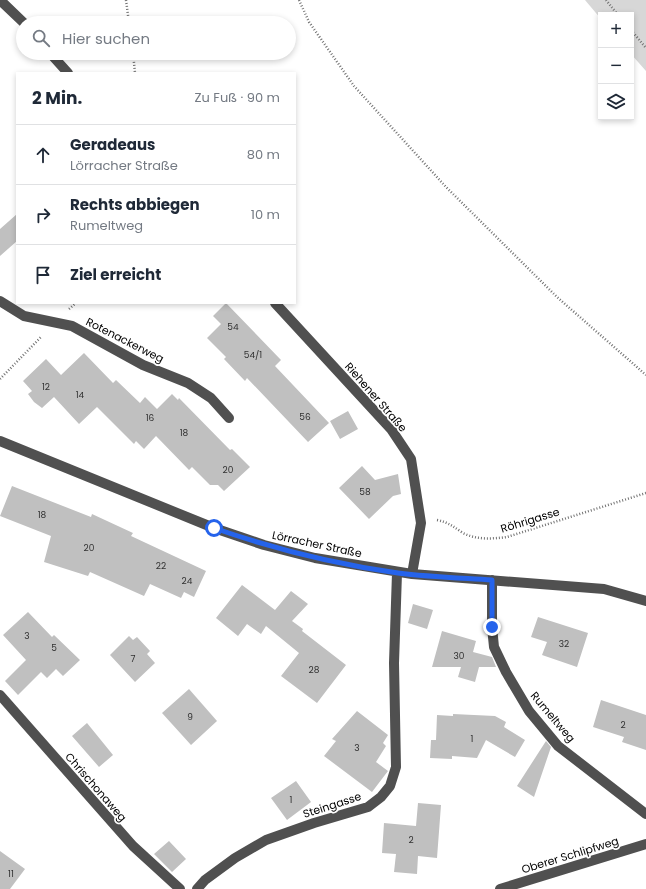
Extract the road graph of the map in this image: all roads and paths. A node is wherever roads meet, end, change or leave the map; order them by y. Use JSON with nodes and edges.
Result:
{"nodes":[{"id":1,"x":0,"y":0,"type":"edge"},
{"id":2,"x":126,"y":0,"type":"edge"},
{"id":3,"x":299,"y":0,"type":"edge"},
{"id":4,"x":606,"y":0,"type":"edge"},
{"id":5,"x":616,"y":12,"type":"edge"},
{"id":6,"x":17,"y":16,"type":"edge"},
{"id":7,"x":128,"y":16,"type":"edge"},
{"id":8,"x":634,"y":34,"type":"edge"},
{"id":9,"x":646,"y":48,"type":"edge"},
{"id":10,"x":56,"y":60,"type":"edge"},
{"id":11,"x":134,"y":60,"type":"edge"},
{"id":12,"x":67,"y":72,"type":"edge"},
{"id":13,"x":135,"y":72,"type":"edge"},
{"id":14,"x":0,"y":301,"type":"edge"},
{"id":15,"x":276,"y":304,"type":"edge"},
{"id":16,"x":55,"y":322,"type":"junction"},
{"id":17,"x":646,"y":375,"type":"edge"},
{"id":18,"x":0,"y":379,"type":"edge"},
{"id":19,"x":228,"y":418,"type":"dead end"},
{"id":20,"x":0,"y":441,"type":"edge"},
{"id":21,"x":646,"y":493,"type":"edge"},
{"id":22,"x":421,"y":522,"type":"junction"},
{"id":23,"x":397,"y":573,"type":"junction"},
{"id":24,"x":412,"y":574,"type":"junction"},
{"id":25,"x":492,"y":580,"type":"junction"},
{"id":26,"x":646,"y":601,"type":"edge"},
{"id":27,"x":0,"y":695,"type":"edge"},
{"id":28,"x":646,"y":814,"type":"edge"},
{"id":29,"x":646,"y":844,"type":"edge"},
{"id":30,"x":180,"y":889,"type":"edge"},
{"id":31,"x":197,"y":889,"type":"edge"},
{"id":32,"x":500,"y":889,"type":"edge"}],
"edges":[{"from":1,"to":6,"type":"street"},
{"from":2,"to":7,"type":"path"},
{"from":3,"to":17,"type":"path"},
{"from":4,"to":5,"type":"path"},
{"from":8,"to":9,"type":"path"},
{"from":10,"to":12,"type":"street"},
{"from":11,"to":13,"type":"path"},
{"from":14,"to":16,"type":"street","name":"Rotenackerweg"},
{"from":15,"to":22,"type":"street","name":"Riehener Straße"},
{"from":16,"to":18,"type":"path"},
{"from":16,"to":19,"type":"street","name":"Rotenackerweg"},
{"from":20,"to":23,"type":"street","name":"Lörracher Straße"},
{"from":21,"to":22,"type":"path","name":"Röhrigasse"},
{"from":22,"to":24,"type":"street","name":"Riehener Straße"},
{"from":23,"to":24,"type":"street","name":"Lörracher Straße"},
{"from":23,"to":31,"type":"street","name":"Steingasse"},
{"from":24,"to":25,"type":"street","name":"Lörracher Straße"},
{"from":25,"to":26,"type":"street","name":"Lörracher Straße"},
{"from":25,"to":28,"type":"street","name":"Rumeltweg"},
{"from":27,"to":30,"type":"street","name":"Chrischonaweg"},
{"from":29,"to":32,"type":"street","name":"Oberer Schlipfweg"}]}
